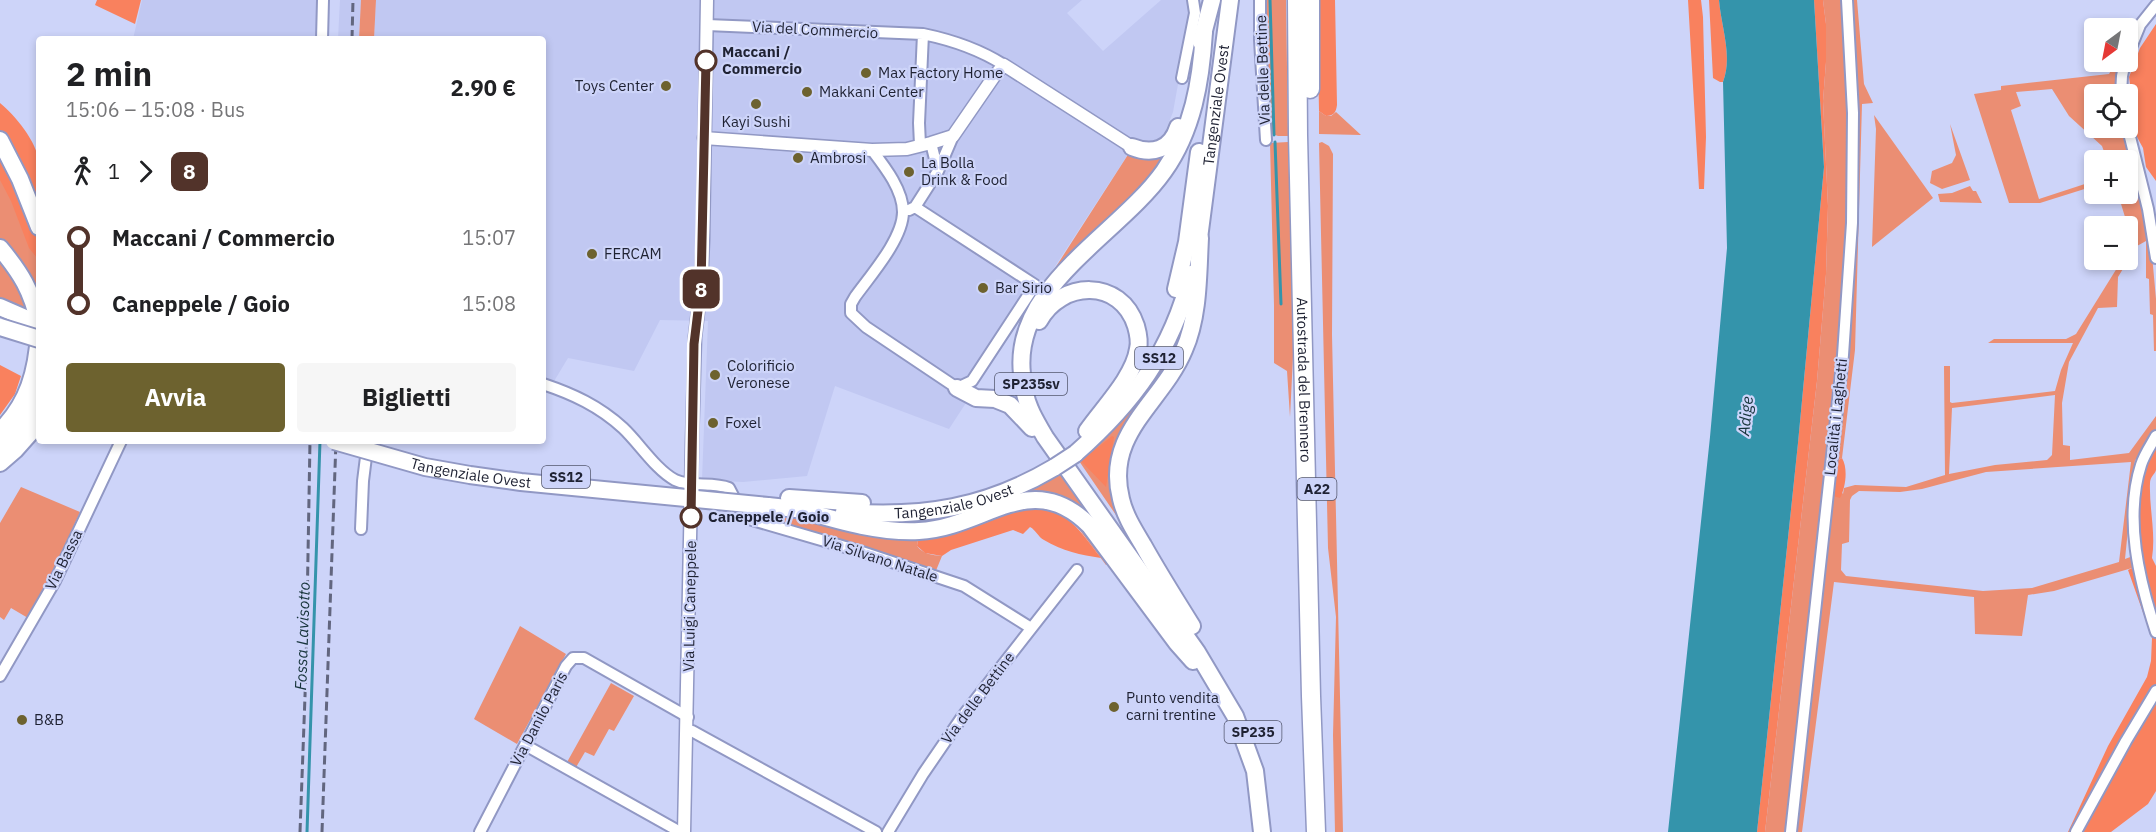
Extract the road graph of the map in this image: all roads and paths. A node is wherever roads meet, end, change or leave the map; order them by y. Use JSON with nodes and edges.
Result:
{"nodes":[{"id":1,"x":323,"y":0,"type":"edge"},
{"id":2,"x":707,"y":0,"type":"edge"},
{"id":3,"x":1193,"y":0,"type":"edge"},
{"id":4,"x":1212,"y":0,"type":"edge"},
{"id":5,"x":1219,"y":0,"type":"edge"},
{"id":6,"x":1230,"y":0,"type":"edge"},
{"id":7,"x":1260,"y":0,"type":"edge"},
{"id":8,"x":1297,"y":0,"type":"edge"},
{"id":9,"x":1310,"y":0,"type":"edge"},
{"id":10,"x":1847,"y":0,"type":"edge"},
{"id":11,"x":2156,"y":5,"type":"edge"},
{"id":12,"x":707,"y":25,"type":"junction"},
{"id":13,"x":2138,"y":31,"type":"edge"},
{"id":14,"x":1204,"y":32,"type":"junction"},
{"id":15,"x":923,"y":34,"type":"junction"},
{"id":16,"x":322,"y":36,"type":"edge"},
{"id":17,"x":1004,"y":65,"type":"junction"},
{"id":18,"x":1182,"y":78,"type":"dead end"},
{"id":19,"x":953,"y":136,"type":"junction"},
{"id":20,"x":704,"y":138,"type":"junction"},
{"id":21,"x":2130,"y":138,"type":"edge"},
{"id":22,"x":0,"y":140,"type":"edge"},
{"id":23,"x":1266,"y":140,"type":"dead end"},
{"id":24,"x":1304,"y":140,"type":"junction"},
{"id":25,"x":925,"y":144,"type":"junction"},
{"id":26,"x":1132,"y":147,"type":"joint"},
{"id":27,"x":872,"y":150,"type":"junction"},
{"id":28,"x":939,"y":171,"type":"junction"},
{"id":29,"x":915,"y":207,"type":"junction"},
{"id":30,"x":903,"y":214,"type":"junction"},
{"id":31,"x":36,"y":219,"type":"edge"},
{"id":32,"x":1200,"y":238,"type":"junction"},
{"id":33,"x":0,"y":248,"type":"edge"},
{"id":34,"x":2156,"y":258,"type":"edge"},
{"id":35,"x":3,"y":309,"type":"edge"},
{"id":36,"x":36,"y":310,"type":"edge"},
{"id":37,"x":36,"y":323,"type":"edge"},
{"id":38,"x":0,"y":327,"type":"edge"},
{"id":39,"x":0,"y":338,"type":"edge"},
{"id":40,"x":36,"y":339,"type":"edge"},
{"id":41,"x":36,"y":349,"type":"edge"},
{"id":42,"x":36,"y":367,"type":"edge"},
{"id":43,"x":546,"y":385,"type":"edge"},
{"id":44,"x":957,"y":388,"type":"junction"},
{"id":45,"x":36,"y":401,"type":"edge"},
{"id":46,"x":36,"y":426,"type":"edge"},
{"id":47,"x":0,"y":431,"type":"edge"},
{"id":48,"x":1087,"y":431,"type":"junction"},
{"id":49,"x":2156,"y":436,"type":"edge"},
{"id":50,"x":1045,"y":438,"type":"junction"},
{"id":51,"x":120,"y":444,"type":"edge"},
{"id":52,"x":344,"y":444,"type":"edge"},
{"id":53,"x":367,"y":444,"type":"edge"},
{"id":54,"x":378,"y":444,"type":"edge"},
{"id":55,"x":0,"y":446,"type":"edge"},
{"id":56,"x":1072,"y":449,"type":"junction"},
{"id":57,"x":0,"y":462,"type":"edge"},
{"id":58,"x":1052,"y":463,"type":"junction"},
{"id":59,"x":696,"y":484,"type":"junction"},
{"id":60,"x":768,"y":501,"type":"junction"},
{"id":61,"x":797,"y":509,"type":"junction"},
{"id":62,"x":361,"y":529,"type":"dead end"},
{"id":63,"x":1077,"y":570,"type":"dead end"},
{"id":64,"x":1031,"y":628,"type":"junction"},
{"id":65,"x":2156,"y":632,"type":"edge"},
{"id":66,"x":1202,"y":643,"type":"junction"},
{"id":67,"x":0,"y":676,"type":"edge"},
{"id":68,"x":1219,"y":689,"type":"junction"},
{"id":69,"x":2156,"y":691,"type":"edge"},
{"id":70,"x":687,"y":723,"type":"junction"},
{"id":71,"x":525,"y":745,"type":"junction"},
{"id":72,"x":677,"y":831,"type":"edge"},
{"id":73,"x":480,"y":832,"type":"edge"},
{"id":74,"x":876,"y":832,"type":"edge"},
{"id":75,"x":888,"y":832,"type":"edge"},
{"id":76,"x":1262,"y":832,"type":"edge"},
{"id":77,"x":1271,"y":832,"type":"edge"},
{"id":78,"x":1316,"y":832,"type":"edge"},
{"id":79,"x":1325,"y":832,"type":"edge"},
{"id":80,"x":1791,"y":832,"type":"edge"},
{"id":81,"x":2076,"y":832,"type":"edge"}],
"edges":[{"from":1,"to":16,"type":"street"},
{"from":2,"to":12,"type":"street","name":"Via Luigi Caneppele"},
{"from":3,"to":18,"type":"street"},
{"from":4,"to":14,"type":"highway","number":"SP235sv"},
{"from":5,"to":48,"type":"highway","name":"Tangenziale Ovest","number":"SS12"},
{"from":6,"to":32,"type":"highway","name":"Tangenziale Ovest","number":"SS12"},
{"from":7,"to":23,"type":"street","name":"Via delle Bettine"},
{"from":8,"to":24,"type":"highway","name":"Autostrada del Brennero","number":"A22"},
{"from":9,"to":24,"type":"highway","name":"Autostrada del Brennero","number":"A22"},
{"from":10,"to":80,"type":"street","name":"Località i Laghetti"},
{"from":11,"to":13,"type":"street"},
{"from":12,"to":15,"type":"street","name":"Via del Commercio"},
{"from":12,"to":20,"type":"street","name":"Via Luigi Caneppele"},
{"from":14,"to":26,"type":"highway"},
{"from":14,"to":50,"type":"highway","number":"SP235sv"},
{"from":15,"to":17,"type":"street","name":"Via del Commercio"},
{"from":15,"to":25,"type":"street"},
{"from":17,"to":19,"type":"street"},
{"from":17,"to":26,"type":"street","name":"Via del Commercio"},
{"from":19,"to":25,"type":"street"},
{"from":19,"to":28,"type":"street"},
{"from":20,"to":27,"type":"street"},
{"from":20,"to":59,"type":"street","name":"Via Luigi Caneppele"},
{"from":21,"to":34,"type":"street"},
{"from":22,"to":31,"type":"highway"},
{"from":24,"to":78,"type":"highway","name":"Autostrada del Brennero","number":"A22"},
{"from":24,"to":79,"type":"highway","name":"Autostrada del Brennero","number":"A22"},
{"from":25,"to":27,"type":"street"},
{"from":25,"to":28,"type":"street"},
{"from":27,"to":30,"type":"street"},
{"from":28,"to":29,"type":"street"},
{"from":29,"to":30,"type":"street"},
{"from":29,"to":44,"type":"street"},
{"from":30,"to":44,"type":"street"},
{"from":32,"to":56,"type":"highway","name":"Tangenziale Ovest","number":"SS12"},
{"from":32,"to":66,"type":"highway"},
{"from":33,"to":36,"type":"highway"},
{"from":35,"to":37,"type":"highway"},
{"from":38,"to":40,"type":"highway","bridge":true},
{"from":39,"to":41,"type":"highway"},
{"from":42,"to":47,"type":"highway"},
{"from":43,"to":59,"type":"street","name":"Via Silvano Natale"},
{"from":44,"to":50,"type":"highway"},
{"from":45,"to":55,"type":"highway"},
{"from":46,"to":57,"type":"highway"},
{"from":48,"to":56,"type":"highway","name":"Tangenziale Ovest","number":"SS12"},
{"from":48,"to":66,"type":"highway","number":"SP235sv"},
{"from":49,"to":65,"type":"street"},
{"from":50,"to":68,"type":"highway","number":"SP235sv"},
{"from":51,"to":67,"type":"street","name":"Via Bassa"},
{"from":52,"to":60,"type":"highway","name":"Tangenziale Ovest","number":"SS12","bridge":true},
{"from":53,"to":62,"type":"street"},
{"from":54,"to":60,"type":"highway","name":"Tangenziale Ovest","number":"SS12"},
{"from":56,"to":58,"type":"highway","name":"Tangenziale Ovest","number":"SS12"},
{"from":58,"to":60,"type":"highway","name":"Tangenziale Ovest","number":"SS12"},
{"from":58,"to":61,"type":"highway","name":"Tangenziale Ovest","number":"SS12"},
{"from":59,"to":64,"type":"street","name":"Via Silvano Natale"},
{"from":59,"to":70,"type":"street","name":"Via Luigi Caneppele"},
{"from":60,"to":61,"type":"highway","name":"Tangenziale Ovest","number":"SS12"},
{"from":61,"to":68,"type":"highway"},
{"from":63,"to":64,"type":"street","name":"Via delle Bettine"},
{"from":64,"to":75,"type":"street","name":"Via delle Bettine"},
{"from":66,"to":77,"type":"highway","number":"SP235"},
{"from":68,"to":76,"type":"highway","number":"SP235"},
{"from":69,"to":81,"type":"street"},
{"from":70,"to":71,"type":"street","name":"Via Danilo Paris"},
{"from":70,"to":72,"type":"street","name":"Via Luigi Caneppele"},
{"from":70,"to":74,"type":"street"},
{"from":71,"to":72,"type":"street","name":"Via Luigi Caneppele"},
{"from":71,"to":73,"type":"street","name":"Via Danilo Paris"}]}
